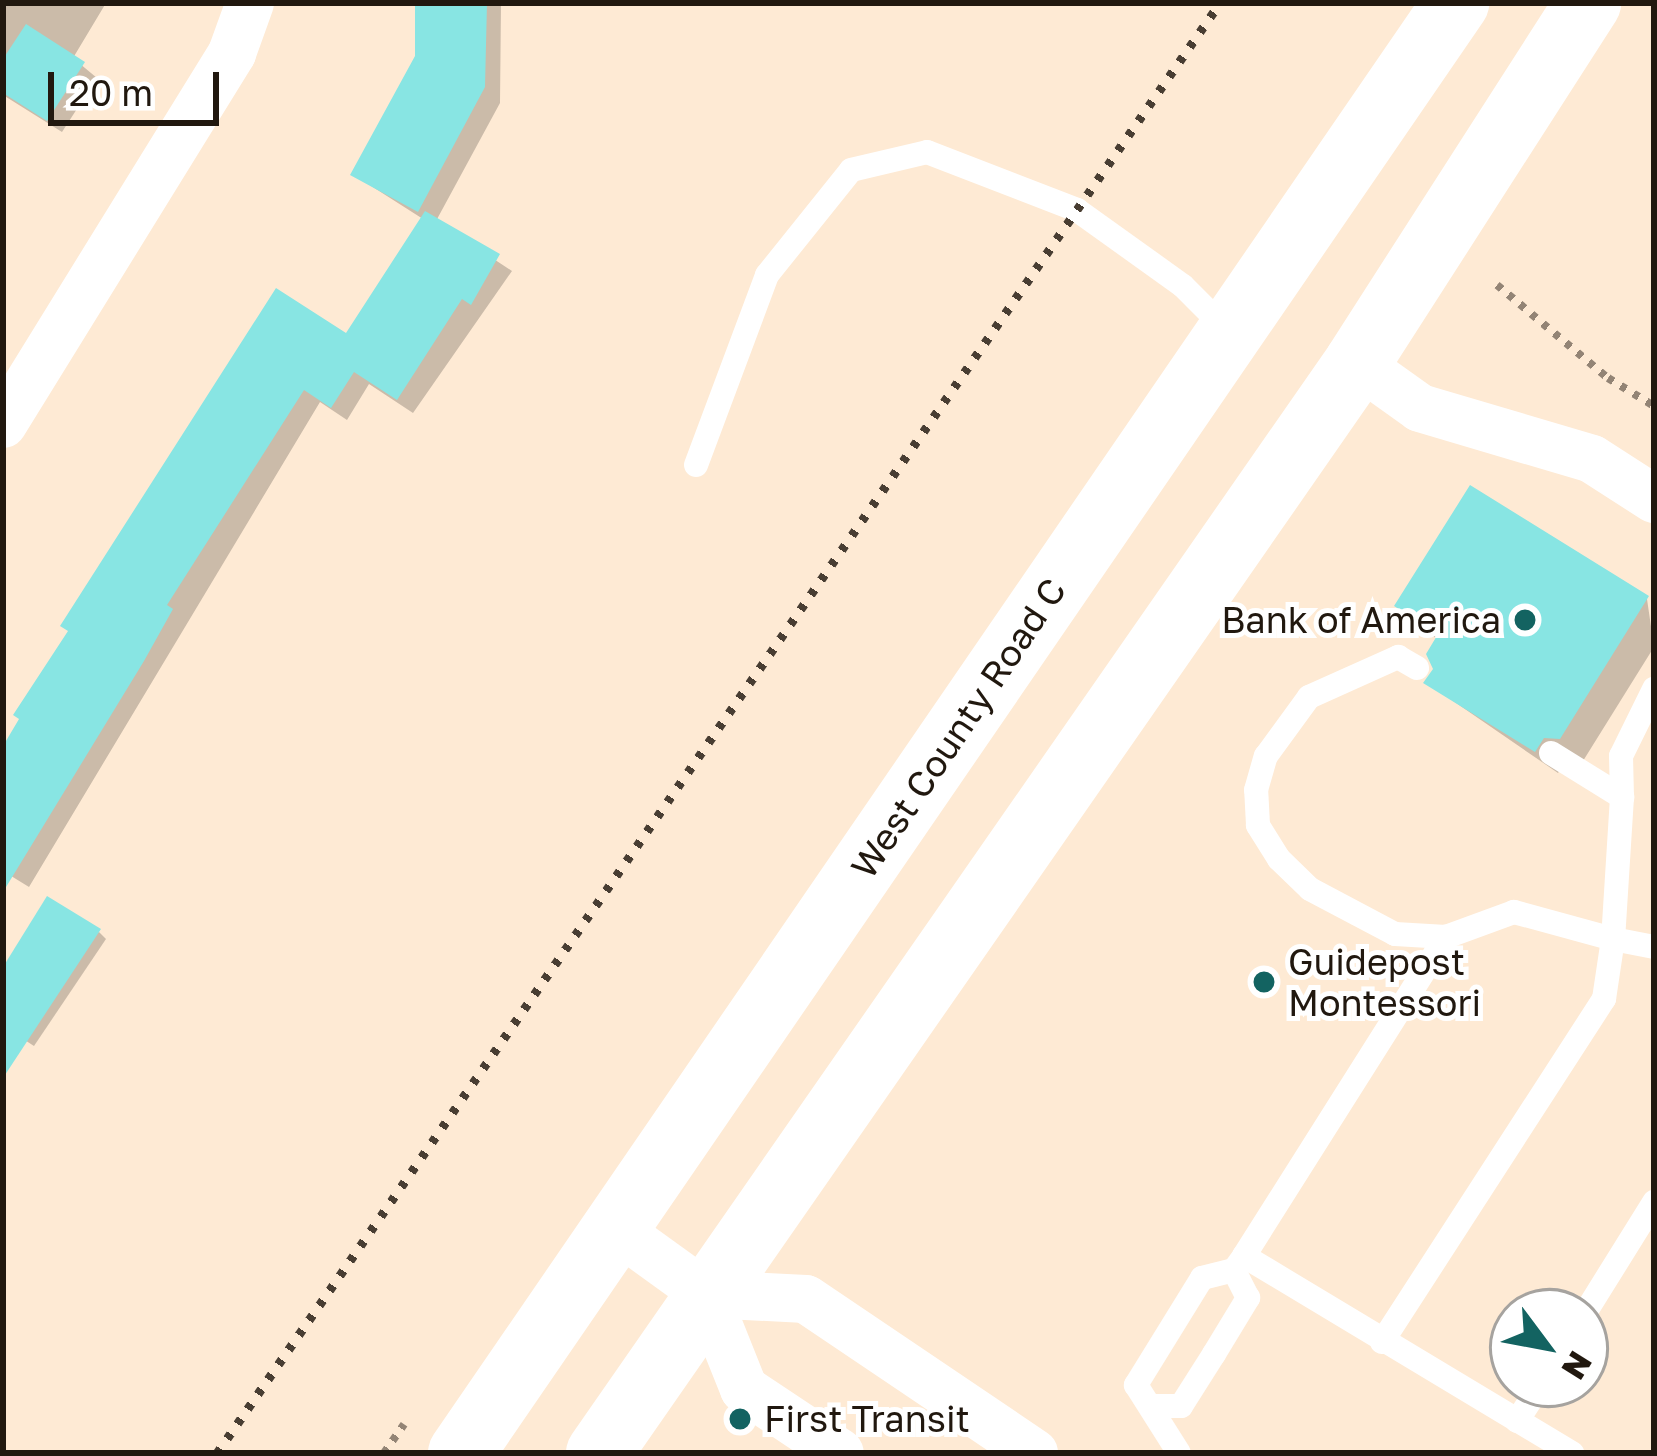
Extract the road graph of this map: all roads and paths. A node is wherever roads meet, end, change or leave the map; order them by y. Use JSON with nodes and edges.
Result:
{"nodes":[{"id":1,"x":250,"y":3,"type":"edge"},
{"id":2,"x":1456,"y":3,"type":"edge"},
{"id":3,"x":1588,"y":3,"type":"edge"},
{"id":4,"x":1497,"y":285,"type":"dead end"},
{"id":5,"x":1229,"y":332,"type":"junction"},
{"id":6,"x":1357,"y":364,"type":"junction"},
{"id":7,"x":1654,"y":406,"type":"edge"},
{"id":8,"x":3,"y":424,"type":"edge"},
{"id":9,"x":696,"y":465,"type":"dead end"},
{"id":10,"x":1654,"y":500,"type":"edge"},
{"id":11,"x":1417,"y":668,"type":"dead end"},
{"id":12,"x":1654,"y":689,"type":"edge"},
{"id":13,"x":1551,"y":753,"type":"dead end"},
{"id":14,"x":1622,"y":797,"type":"junction"},
{"id":15,"x":1446,"y":937,"type":"junction"},
{"id":16,"x":1613,"y":939,"type":"junction"},
{"id":17,"x":1654,"y":947,"type":"edge"},
{"id":18,"x":1654,"y":1202,"type":"edge"},
{"id":19,"x":616,"y":1228,"type":"junction"},
{"id":20,"x":1239,"y":1263,"type":"junction"},
{"id":21,"x":1601,"y":1288,"type":"edge"},
{"id":22,"x":706,"y":1294,"type":"junction"},
{"id":23,"x":1382,"y":1342,"type":"junction"},
{"id":24,"x":1152,"y":1406,"type":"junction"},
{"id":25,"x":1525,"y":1408,"type":"edge"},
{"id":26,"x":1517,"y":1421,"type":"junction"},
{"id":27,"x":461,"y":1453,"type":"edge"},
{"id":28,"x":599,"y":1453,"type":"edge"},
{"id":29,"x":841,"y":1453,"type":"edge"},
{"id":30,"x":1034,"y":1453,"type":"edge"},
{"id":31,"x":1179,"y":1453,"type":"edge"},
{"id":32,"x":1572,"y":1453,"type":"edge"}],
"edges":[{"from":1,"to":8,"type":"street"},
{"from":2,"to":5,"type":"main road","name":"West County Road C"},
{"from":3,"to":6,"type":"main road"},
{"from":4,"to":7,"type":"path"},
{"from":5,"to":9,"type":"lane"},
{"from":5,"to":19,"type":"main road","name":"West County Road C"},
{"from":6,"to":10,"type":"street"},
{"from":6,"to":22,"type":"main road"},
{"from":11,"to":15,"type":"lane"},
{"from":12,"to":14,"type":"lane"},
{"from":13,"to":14,"type":"lane"},
{"from":14,"to":16,"type":"lane"},
{"from":15,"to":16,"type":"lane"},
{"from":15,"to":20,"type":"lane"},
{"from":16,"to":17,"type":"lane"},
{"from":16,"to":23,"type":"lane"},
{"from":18,"to":21,"type":"lane"},
{"from":19,"to":22,"type":"street"},
{"from":19,"to":27,"type":"main road","name":"West County Road C"},
{"from":20,"to":23,"type":"lane"},
{"from":20,"to":24,"type":"lane"},
{"from":20,"to":24,"type":"lane"},
{"from":22,"to":28,"type":"main road"},
{"from":22,"to":29,"type":"street"},
{"from":22,"to":30,"type":"street"},
{"from":23,"to":26,"type":"lane"},
{"from":24,"to":31,"type":"lane"},
{"from":25,"to":26,"type":"lane"},
{"from":26,"to":32,"type":"lane"}]}
